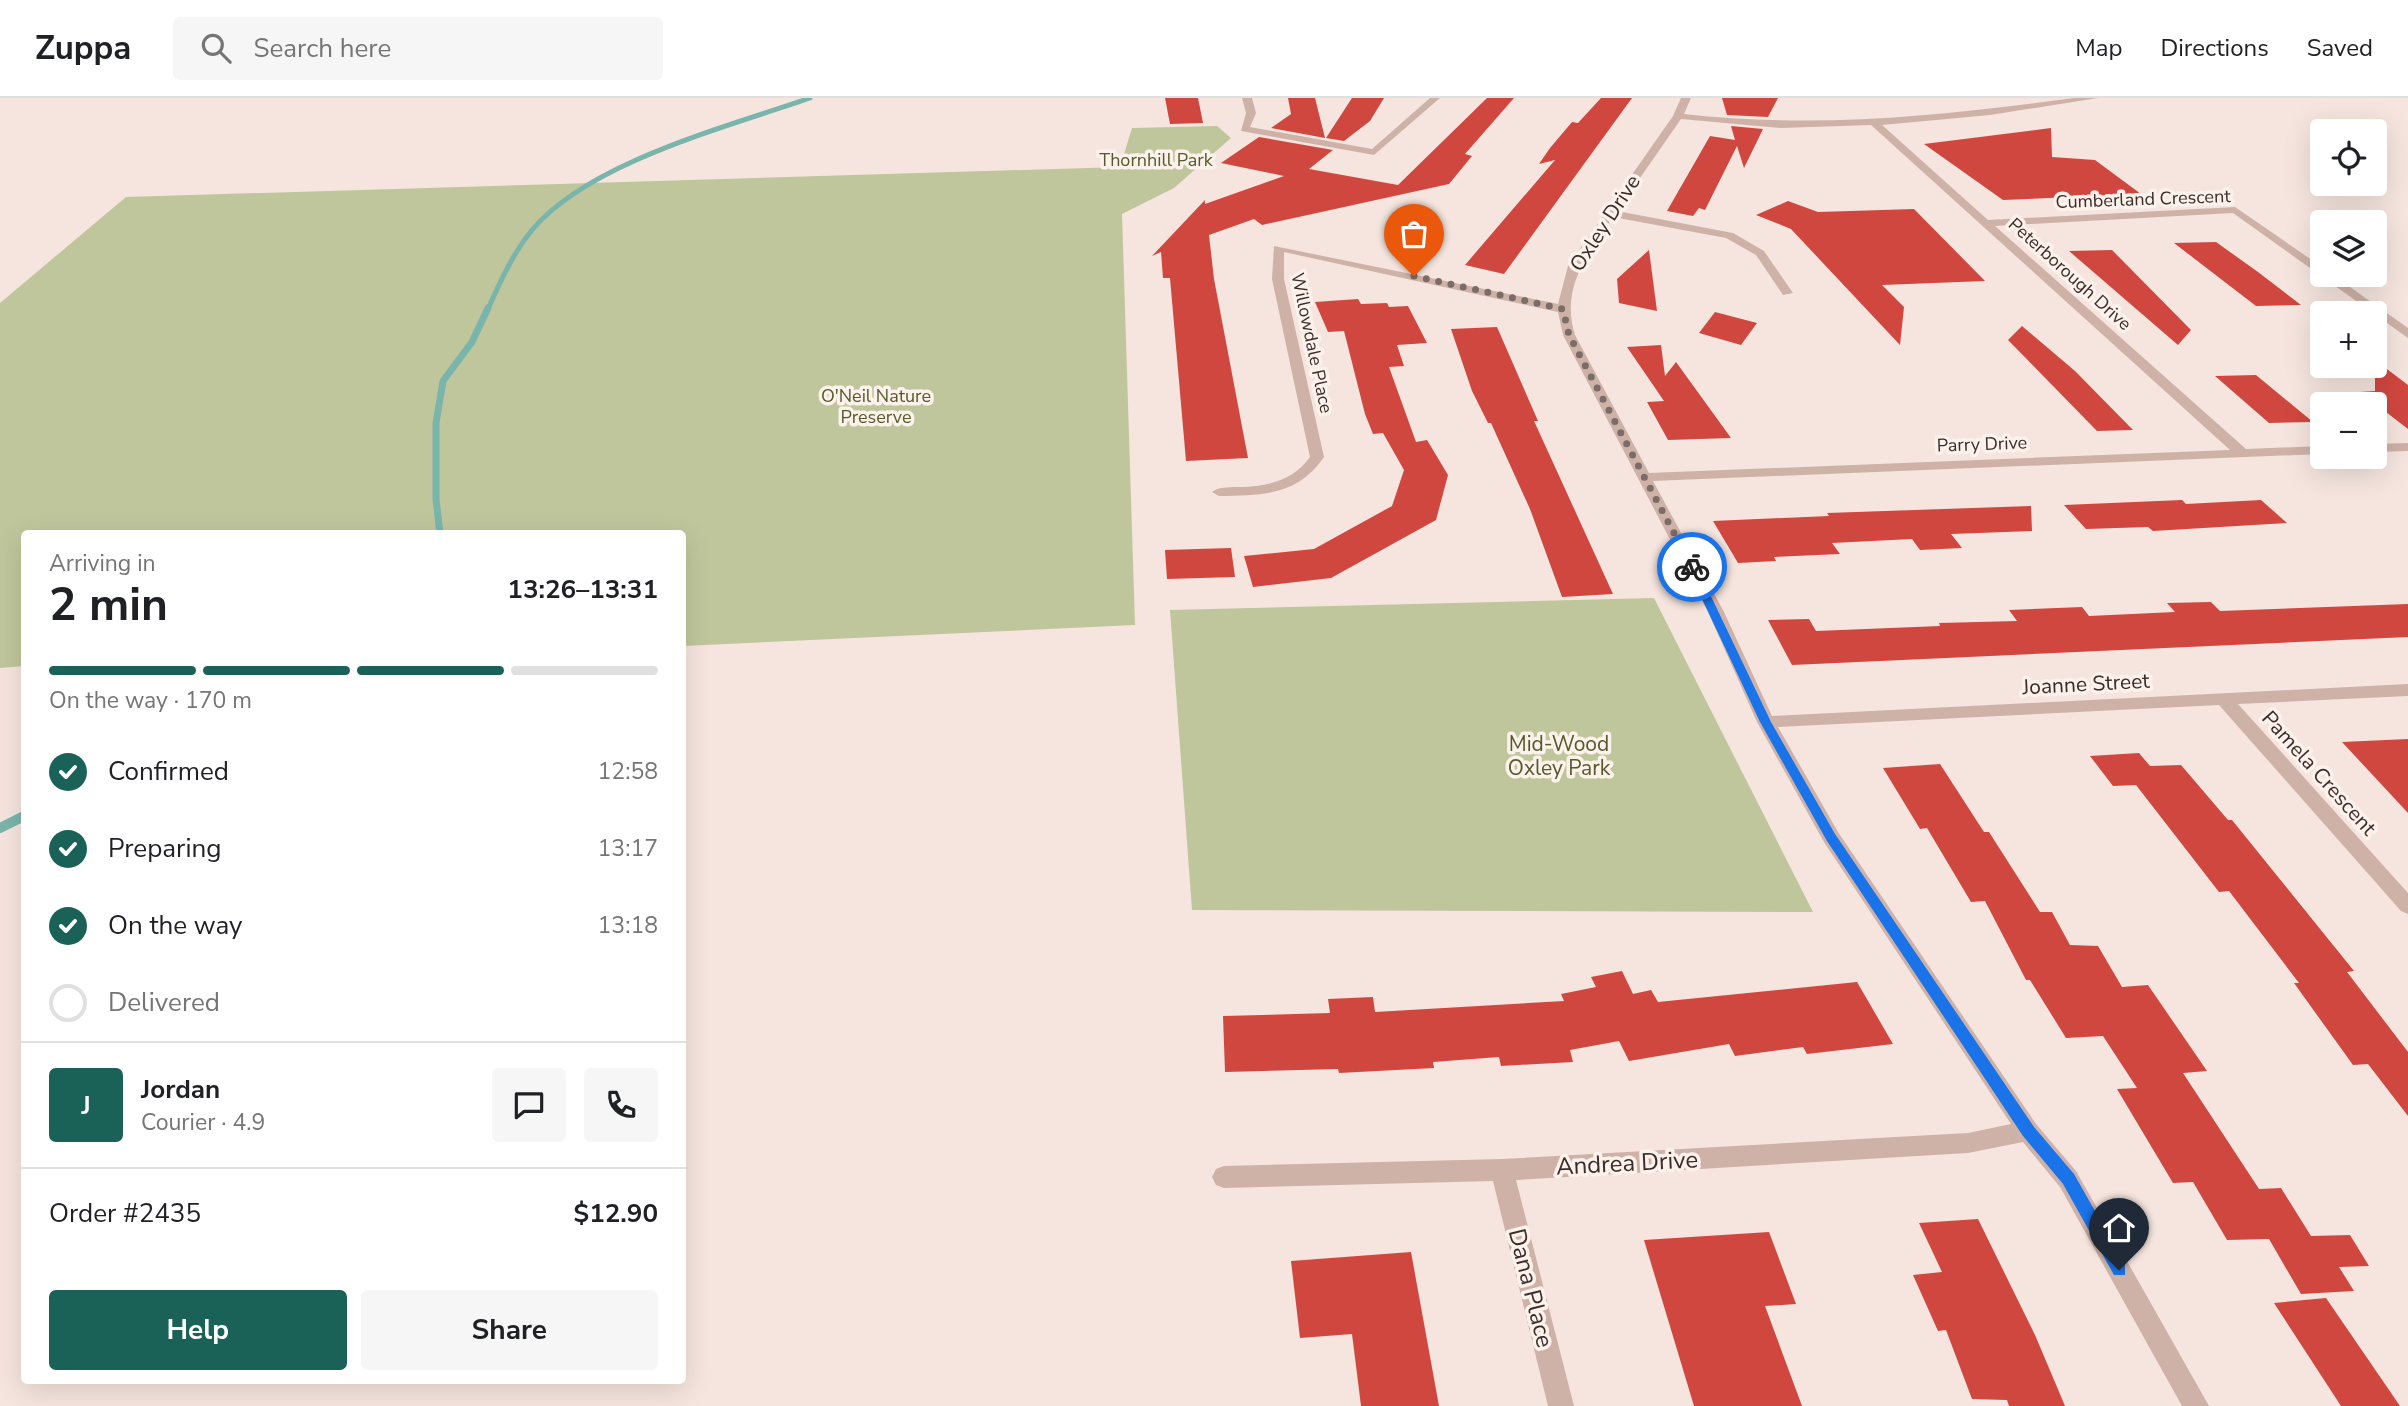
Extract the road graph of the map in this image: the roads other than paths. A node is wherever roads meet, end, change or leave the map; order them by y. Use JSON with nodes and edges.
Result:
{"nodes":[{"id":1,"x":1247,"y":98,"type":"edge"},
{"id":2,"x":1435,"y":98,"type":"edge"},
{"id":3,"x":1686,"y":98,"type":"edge"},
{"id":4,"x":2018,"y":98,"type":"edge"},
{"id":5,"x":2093,"y":98,"type":"edge"},
{"id":6,"x":2035,"y":106,"type":"junction"},
{"id":7,"x":1678,"y":116,"type":"junction"},
{"id":8,"x":1873,"y":122,"type":"junction"},
{"id":9,"x":1610,"y":213,"type":"junction"},
{"id":10,"x":1987,"y":223,"type":"junction"},
{"id":11,"x":2310,"y":264,"type":"edge"},
{"id":12,"x":2342,"y":287,"type":"edge"},
{"id":13,"x":1787,"y":293,"type":"dead end"},
{"id":14,"x":1563,"y":309,"type":"junction"},
{"id":15,"x":2408,"y":334,"type":"edge"},
{"id":16,"x":2408,"y":447,"type":"edge"},
{"id":17,"x":2387,"y":448,"type":"edge"},
{"id":18,"x":2310,"y":450,"type":"edge"},
{"id":19,"x":2242,"y":453,"type":"junction"},
{"id":20,"x":1644,"y":477,"type":"junction"},
{"id":21,"x":1219,"y":492,"type":"dead end"},
{"id":22,"x":2408,"y":690,"type":"edge"},
{"id":23,"x":2225,"y":701,"type":"junction"},
{"id":24,"x":1766,"y":722,"type":"junction"},
{"id":25,"x":2408,"y":906,"type":"edge"},
{"id":26,"x":2028,"y":1131,"type":"junction"},
{"id":27,"x":1502,"y":1170,"type":"junction"},
{"id":28,"x":1224,"y":1177,"type":"dead end"},
{"id":29,"x":1561,"y":1406,"type":"edge"},
{"id":30,"x":2196,"y":1406,"type":"edge"}],
"edges":[{"from":1,"to":2,"type":"street"},
{"from":3,"to":7,"type":"street","name":"Oxley Drive"},
{"from":4,"to":6,"type":"street"},
{"from":5,"to":6,"type":"street"},
{"from":6,"to":8,"type":"street"},
{"from":7,"to":8,"type":"street"},
{"from":7,"to":9,"type":"street","name":"Oxley Drive"},
{"from":8,"to":10,"type":"street","name":"Peterborough Drive"},
{"from":9,"to":13,"type":"street"},
{"from":9,"to":14,"type":"street","name":"Oxley Drive"},
{"from":10,"to":11,"type":"street","name":"Cumberland Crescent"},
{"from":10,"to":19,"type":"street","name":"Peterborough Drive"},
{"from":12,"to":15,"type":"street","name":"Cumberland Crescent"},
{"from":14,"to":20,"type":"street","name":"Oxley Drive"},
{"from":14,"to":21,"type":"street","name":"Willowdale Place"},
{"from":16,"to":17,"type":"street"},
{"from":18,"to":19,"type":"street","name":"Parry Drive"},
{"from":19,"to":20,"type":"street","name":"Parry Drive"},
{"from":20,"to":24,"type":"street","name":"Oxley Drive"},
{"from":22,"to":23,"type":"street","name":"Joanne Street"},
{"from":23,"to":24,"type":"street","name":"Joanne Street"},
{"from":23,"to":25,"type":"street","name":"Pamela Crescent"},
{"from":24,"to":26,"type":"street","name":"Oxley Drive"},
{"from":26,"to":27,"type":"street","name":"Andrea Drive"},
{"from":26,"to":30,"type":"street","name":"Oxley Drive"},
{"from":27,"to":28,"type":"street","name":"Andrea Drive"},
{"from":27,"to":29,"type":"street","name":"Dana Place"}]}
